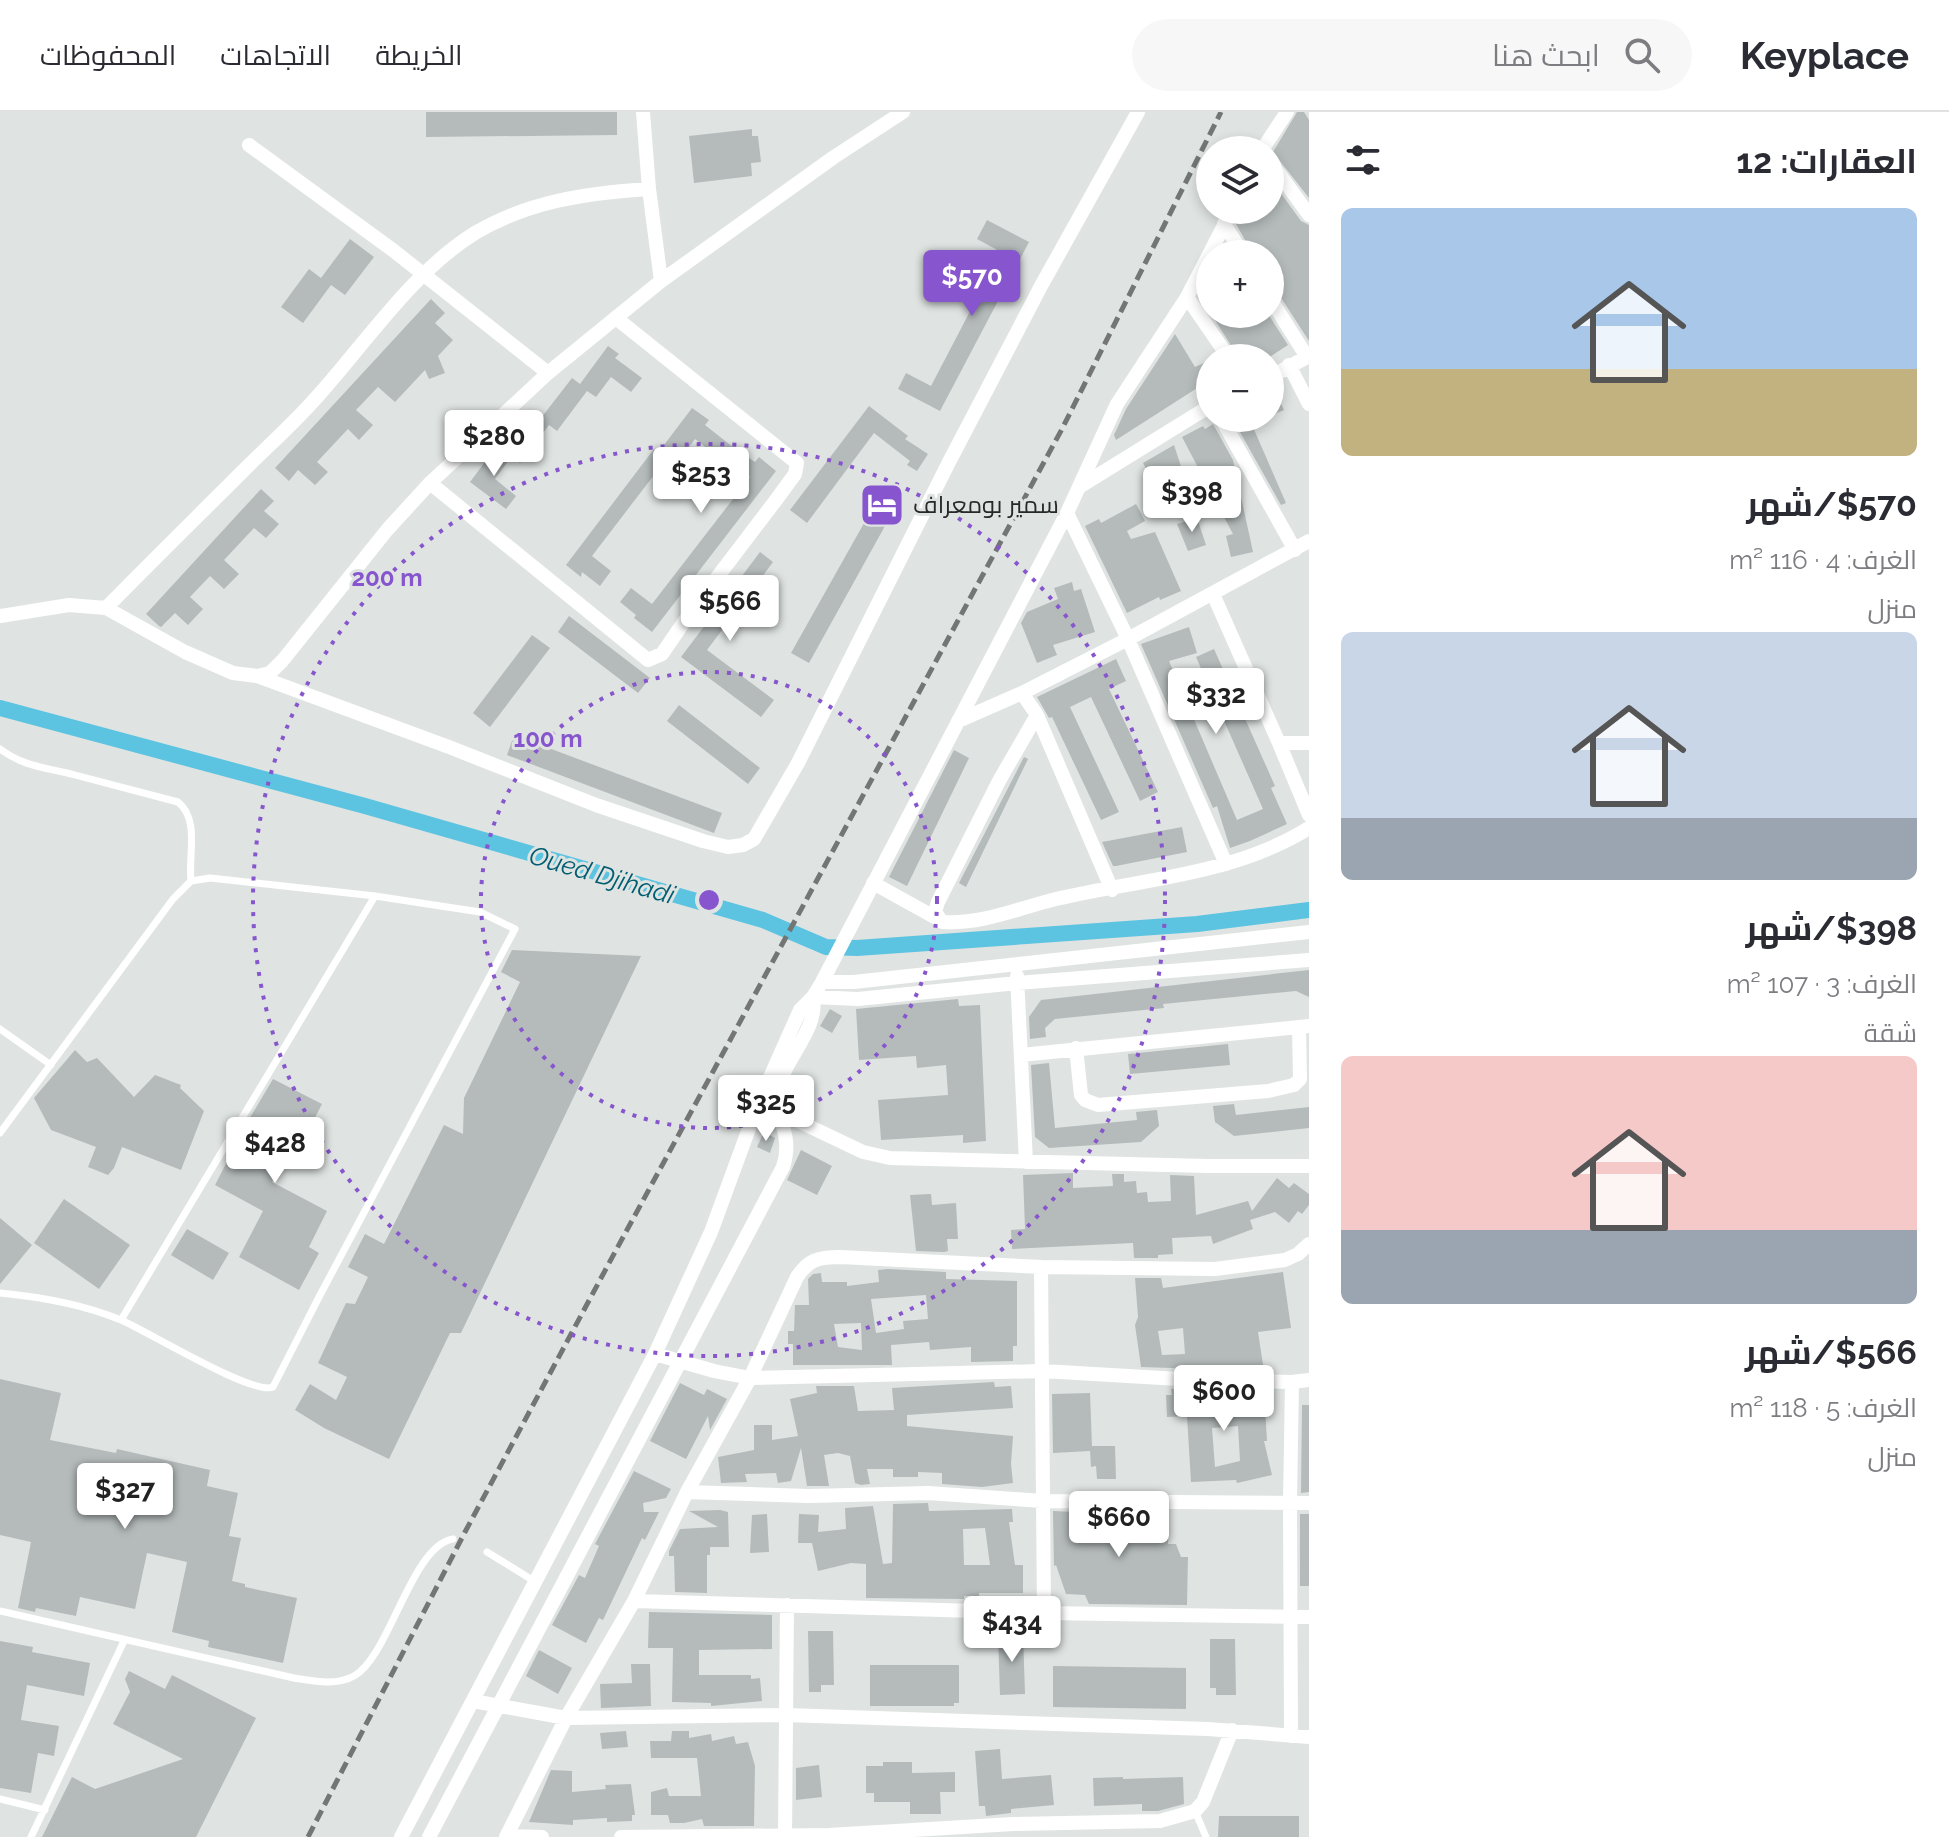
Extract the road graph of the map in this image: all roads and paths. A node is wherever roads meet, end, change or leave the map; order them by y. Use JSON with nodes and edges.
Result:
{"nodes":[{"id":1,"x":643,"y":112,"type":"edge"},
{"id":2,"x":903,"y":112,"type":"edge"},
{"id":3,"x":1138,"y":112,"type":"edge"},
{"id":4,"x":1287,"y":112,"type":"edge"},
{"id":5,"x":1271,"y":136,"type":"edge"},
{"id":6,"x":249,"y":145,"type":"dead end"},
{"id":7,"x":1284,"y":180,"type":"edge"},
{"id":8,"x":649,"y":189,"type":"junction"},
{"id":9,"x":1309,"y":215,"type":"edge"},
{"id":10,"x":1224,"y":224,"type":"joint"},
{"id":11,"x":1234,"y":240,"type":"edge"},
{"id":12,"x":423,"y":274,"type":"junction"},
{"id":13,"x":661,"y":281,"type":"junction"},
{"id":14,"x":1187,"y":297,"type":"junction"},
{"id":15,"x":616,"y":318,"type":"junction"},
{"id":16,"x":1284,"y":320,"type":"edge"},
{"id":17,"x":1219,"y":344,"type":"edge"},
{"id":18,"x":1308,"y":357,"type":"edge"},
{"id":19,"x":1289,"y":365,"type":"junction"},
{"id":20,"x":1284,"y":368,"type":"edge"},
{"id":21,"x":548,"y":373,"type":"junction"},
{"id":22,"x":1309,"y":404,"type":"edge"},
{"id":23,"x":1196,"y":415,"type":"edge"},
{"id":24,"x":1229,"y":432,"type":"edge"},
{"id":25,"x":430,"y":483,"type":"junction"},
{"id":26,"x":1079,"y":487,"type":"junction"},
{"id":27,"x":1067,"y":513,"type":"junction"},
{"id":28,"x":1309,"y":541,"type":"edge"},
{"id":29,"x":1295,"y":550,"type":"junction"},
{"id":30,"x":1213,"y":594,"type":"junction"},
{"id":31,"x":106,"y":608,"type":"junction"},
{"id":32,"x":0,"y":616,"type":"edge"},
{"id":33,"x":1128,"y":639,"type":"junction"},
{"id":34,"x":257,"y":676,"type":"junction"},
{"id":35,"x":1022,"y":693,"type":"junction"},
{"id":36,"x":1037,"y":715,"type":"junction"},
{"id":37,"x":958,"y":721,"type":"junction"},
{"id":38,"x":1279,"y":743,"type":"junction"},
{"id":39,"x":1309,"y":743,"type":"edge"},
{"id":40,"x":0,"y":749,"type":"edge"},
{"id":41,"x":1309,"y":815,"type":"edge"},
{"id":42,"x":1309,"y":828,"type":"edge"},
{"id":43,"x":1226,"y":864,"type":"junction"},
{"id":44,"x":191,"y":881,"type":"junction"},
{"id":45,"x":873,"y":883,"type":"junction"},
{"id":46,"x":1112,"y":890,"type":"junction"},
{"id":47,"x":375,"y":896,"type":"junction"},
{"id":48,"x":938,"y":919,"type":"junction"},
{"id":49,"x":1309,"y":932,"type":"edge"},
{"id":50,"x":1309,"y":960,"type":"edge"},
{"id":51,"x":1016,"y":963,"type":"junction"},
{"id":52,"x":822,"y":982,"type":"junction"},
{"id":53,"x":1017,"y":983,"type":"junction"},
{"id":54,"x":813,"y":997,"type":"junction"},
{"id":55,"x":1304,"y":1026,"type":"edge"},
{"id":56,"x":0,"y":1029,"type":"edge"},
{"id":57,"x":1076,"y":1048,"type":"junction"},
{"id":58,"x":1021,"y":1055,"type":"junction"},
{"id":59,"x":51,"y":1065,"type":"junction"},
{"id":60,"x":758,"y":1104,"type":"junction"},
{"id":61,"x":780,"y":1112,"type":"junction"},
{"id":62,"x":0,"y":1133,"type":"edge"},
{"id":63,"x":1026,"y":1162,"type":"junction"},
{"id":64,"x":1309,"y":1166,"type":"edge"},
{"id":65,"x":1309,"y":1244,"type":"edge"},
{"id":66,"x":1041,"y":1267,"type":"junction"},
{"id":67,"x":0,"y":1293,"type":"edge"},
{"id":68,"x":121,"y":1320,"type":"junction"},
{"id":69,"x":655,"y":1354,"type":"junction"},
{"id":70,"x":680,"y":1362,"type":"junction"},
{"id":71,"x":1043,"y":1371,"type":"junction"},
{"id":72,"x":750,"y":1378,"type":"junction"},
{"id":73,"x":1309,"y":1380,"type":"edge"},
{"id":74,"x":1292,"y":1382,"type":"junction"},
{"id":75,"x":687,"y":1492,"type":"junction"},
{"id":76,"x":1043,"y":1501,"type":"junction"},
{"id":77,"x":1290,"y":1502,"type":"junction"},
{"id":78,"x":1309,"y":1503,"type":"edge"},
{"id":79,"x":453,"y":1539,"type":"dead end"},
{"id":80,"x":487,"y":1552,"type":"dead end"},
{"id":81,"x":534,"y":1581,"type":"junction"},
{"id":82,"x":634,"y":1601,"type":"junction"},
{"id":83,"x":787,"y":1605,"type":"junction"},
{"id":84,"x":0,"y":1611,"type":"edge"},
{"id":85,"x":1044,"y":1613,"type":"junction"},
{"id":86,"x":1290,"y":1615,"type":"junction"},
{"id":87,"x":1309,"y":1617,"type":"edge"},
{"id":88,"x":124,"y":1641,"type":"junction"},
{"id":89,"x":473,"y":1701,"type":"junction"},
{"id":90,"x":498,"y":1707,"type":"junction"},
{"id":91,"x":786,"y":1715,"type":"junction"},
{"id":92,"x":566,"y":1718,"type":"junction"},
{"id":93,"x":1232,"y":1730,"type":"junction"},
{"id":94,"x":1291,"y":1736,"type":"junction"},
{"id":95,"x":1309,"y":1737,"type":"edge"},
{"id":96,"x":0,"y":1799,"type":"edge"},
{"id":97,"x":45,"y":1810,"type":"junction"},
{"id":98,"x":1195,"y":1811,"type":"junction"},
{"id":99,"x":506,"y":1836,"type":"edge"},
{"id":100,"x":785,"y":1836,"type":"edge"},
{"id":101,"x":829,"y":1836,"type":"edge"},
{"id":102,"x":31,"y":1837,"type":"edge"},
{"id":103,"x":401,"y":1837,"type":"edge"},
{"id":104,"x":429,"y":1837,"type":"edge"},
{"id":105,"x":542,"y":1837,"type":"edge"},
{"id":106,"x":621,"y":1837,"type":"edge"},
{"id":107,"x":1206,"y":1837,"type":"edge"}],
"edges":[{"from":1,"to":8,"type":"street"},
{"from":2,"to":13,"type":"street"},
{"from":3,"to":34,"type":"street"},
{"from":4,"to":5,"type":"street"},
{"from":6,"to":12,"type":"street"},
{"from":7,"to":9,"type":"street"},
{"from":8,"to":12,"type":"street"},
{"from":8,"to":13,"type":"street"},
{"from":10,"to":11,"type":"street"},
{"from":10,"to":14,"type":"street"},
{"from":12,"to":21,"type":"street"},
{"from":12,"to":31,"type":"street"},
{"from":13,"to":15,"type":"street"},
{"from":14,"to":17,"type":"street"},
{"from":14,"to":26,"type":"street"},
{"from":15,"to":21,"type":"street"},
{"from":15,"to":25,"type":"street"},
{"from":16,"to":18,"type":"street"},
{"from":18,"to":19,"type":"street"},
{"from":19,"to":20,"type":"street"},
{"from":19,"to":22,"type":"street"},
{"from":21,"to":25,"type":"street"},
{"from":23,"to":26,"type":"street"},
{"from":24,"to":29,"type":"street"},
{"from":25,"to":34,"type":"street"},
{"from":26,"to":27,"type":"street"},
{"from":27,"to":33,"type":"street"},
{"from":27,"to":37,"type":"street"},
{"from":28,"to":29,"type":"street"},
{"from":29,"to":30,"type":"street"},
{"from":30,"to":33,"type":"street"},
{"from":30,"to":38,"type":"street"},
{"from":31,"to":32,"type":"street"},
{"from":31,"to":34,"type":"street"},
{"from":33,"to":35,"type":"street"},
{"from":33,"to":43,"type":"street"},
{"from":35,"to":36,"type":"street"},
{"from":35,"to":37,"type":"street"},
{"from":36,"to":46,"type":"street"},
{"from":36,"to":48,"type":"street"},
{"from":37,"to":45,"type":"street"},
{"from":38,"to":39,"type":"street"},
{"from":38,"to":41,"type":"street"},
{"from":40,"to":44,"type":"lane"},
{"from":42,"to":43,"type":"street"},
{"from":43,"to":46,"type":"street"},
{"from":44,"to":47,"type":"lane"},
{"from":44,"to":59,"type":"lane"},
{"from":45,"to":48,"type":"street"},
{"from":45,"to":52,"type":"street"},
{"from":46,"to":48,"type":"street"},
{"from":47,"to":68,"type":"lane"},
{"from":47,"to":68,"type":"lane"},
{"from":49,"to":51,"type":"street"},
{"from":50,"to":53,"type":"street"},
{"from":51,"to":52,"type":"street"},
{"from":51,"to":53,"type":"street"},
{"from":52,"to":54,"type":"street"},
{"from":53,"to":54,"type":"street"},
{"from":53,"to":58,"type":"street"},
{"from":54,"to":60,"type":"street"},
{"from":54,"to":61,"type":"street"},
{"from":55,"to":57,"type":"street"},
{"from":55,"to":57,"type":"street"},
{"from":56,"to":59,"type":"lane"},
{"from":57,"to":58,"type":"street"},
{"from":58,"to":63,"type":"street"},
{"from":59,"to":62,"type":"lane"},
{"from":60,"to":61,"type":"street"},
{"from":60,"to":69,"type":"street"},
{"from":61,"to":63,"type":"street"},
{"from":61,"to":70,"type":"street"},
{"from":63,"to":64,"type":"street"},
{"from":65,"to":66,"type":"street"},
{"from":66,"to":71,"type":"street"},
{"from":66,"to":72,"type":"street"},
{"from":67,"to":68,"type":"lane"},
{"from":69,"to":70,"type":"street"},
{"from":69,"to":81,"type":"street"},
{"from":70,"to":72,"type":"street"},
{"from":70,"to":90,"type":"street"},
{"from":71,"to":72,"type":"street"},
{"from":71,"to":74,"type":"street"},
{"from":71,"to":76,"type":"street"},
{"from":72,"to":75,"type":"street"},
{"from":73,"to":74,"type":"street"},
{"from":74,"to":77,"type":"street"},
{"from":75,"to":76,"type":"street"},
{"from":75,"to":82,"type":"street"},
{"from":76,"to":77,"type":"street"},
{"from":76,"to":85,"type":"street"},
{"from":77,"to":78,"type":"street"},
{"from":77,"to":86,"type":"street"},
{"from":79,"to":88,"type":"lane"},
{"from":80,"to":81,"type":"lane"},
{"from":81,"to":89,"type":"street"},
{"from":82,"to":83,"type":"street"},
{"from":82,"to":92,"type":"street"},
{"from":83,"to":85,"type":"street"},
{"from":83,"to":91,"type":"street"},
{"from":84,"to":88,"type":"lane"},
{"from":85,"to":86,"type":"street"},
{"from":86,"to":87,"type":"street"},
{"from":86,"to":94,"type":"street"},
{"from":88,"to":97,"type":"lane"},
{"from":89,"to":90,"type":"street"},
{"from":89,"to":103,"type":"street"},
{"from":90,"to":92,"type":"street"},
{"from":90,"to":104,"type":"street"},
{"from":91,"to":92,"type":"street"},
{"from":91,"to":93,"type":"street"},
{"from":91,"to":100,"type":"street"},
{"from":92,"to":99,"type":"street"},
{"from":93,"to":94,"type":"street"},
{"from":93,"to":98,"type":"street"},
{"from":94,"to":95,"type":"street"},
{"from":96,"to":97,"type":"lane"},
{"from":97,"to":102,"type":"lane"},
{"from":98,"to":101,"type":"street"},
{"from":98,"to":107,"type":"lane"},
{"from":99,"to":105,"type":"street"},
{"from":100,"to":101,"type":"street"},
{"from":100,"to":106,"type":"street"}]}
